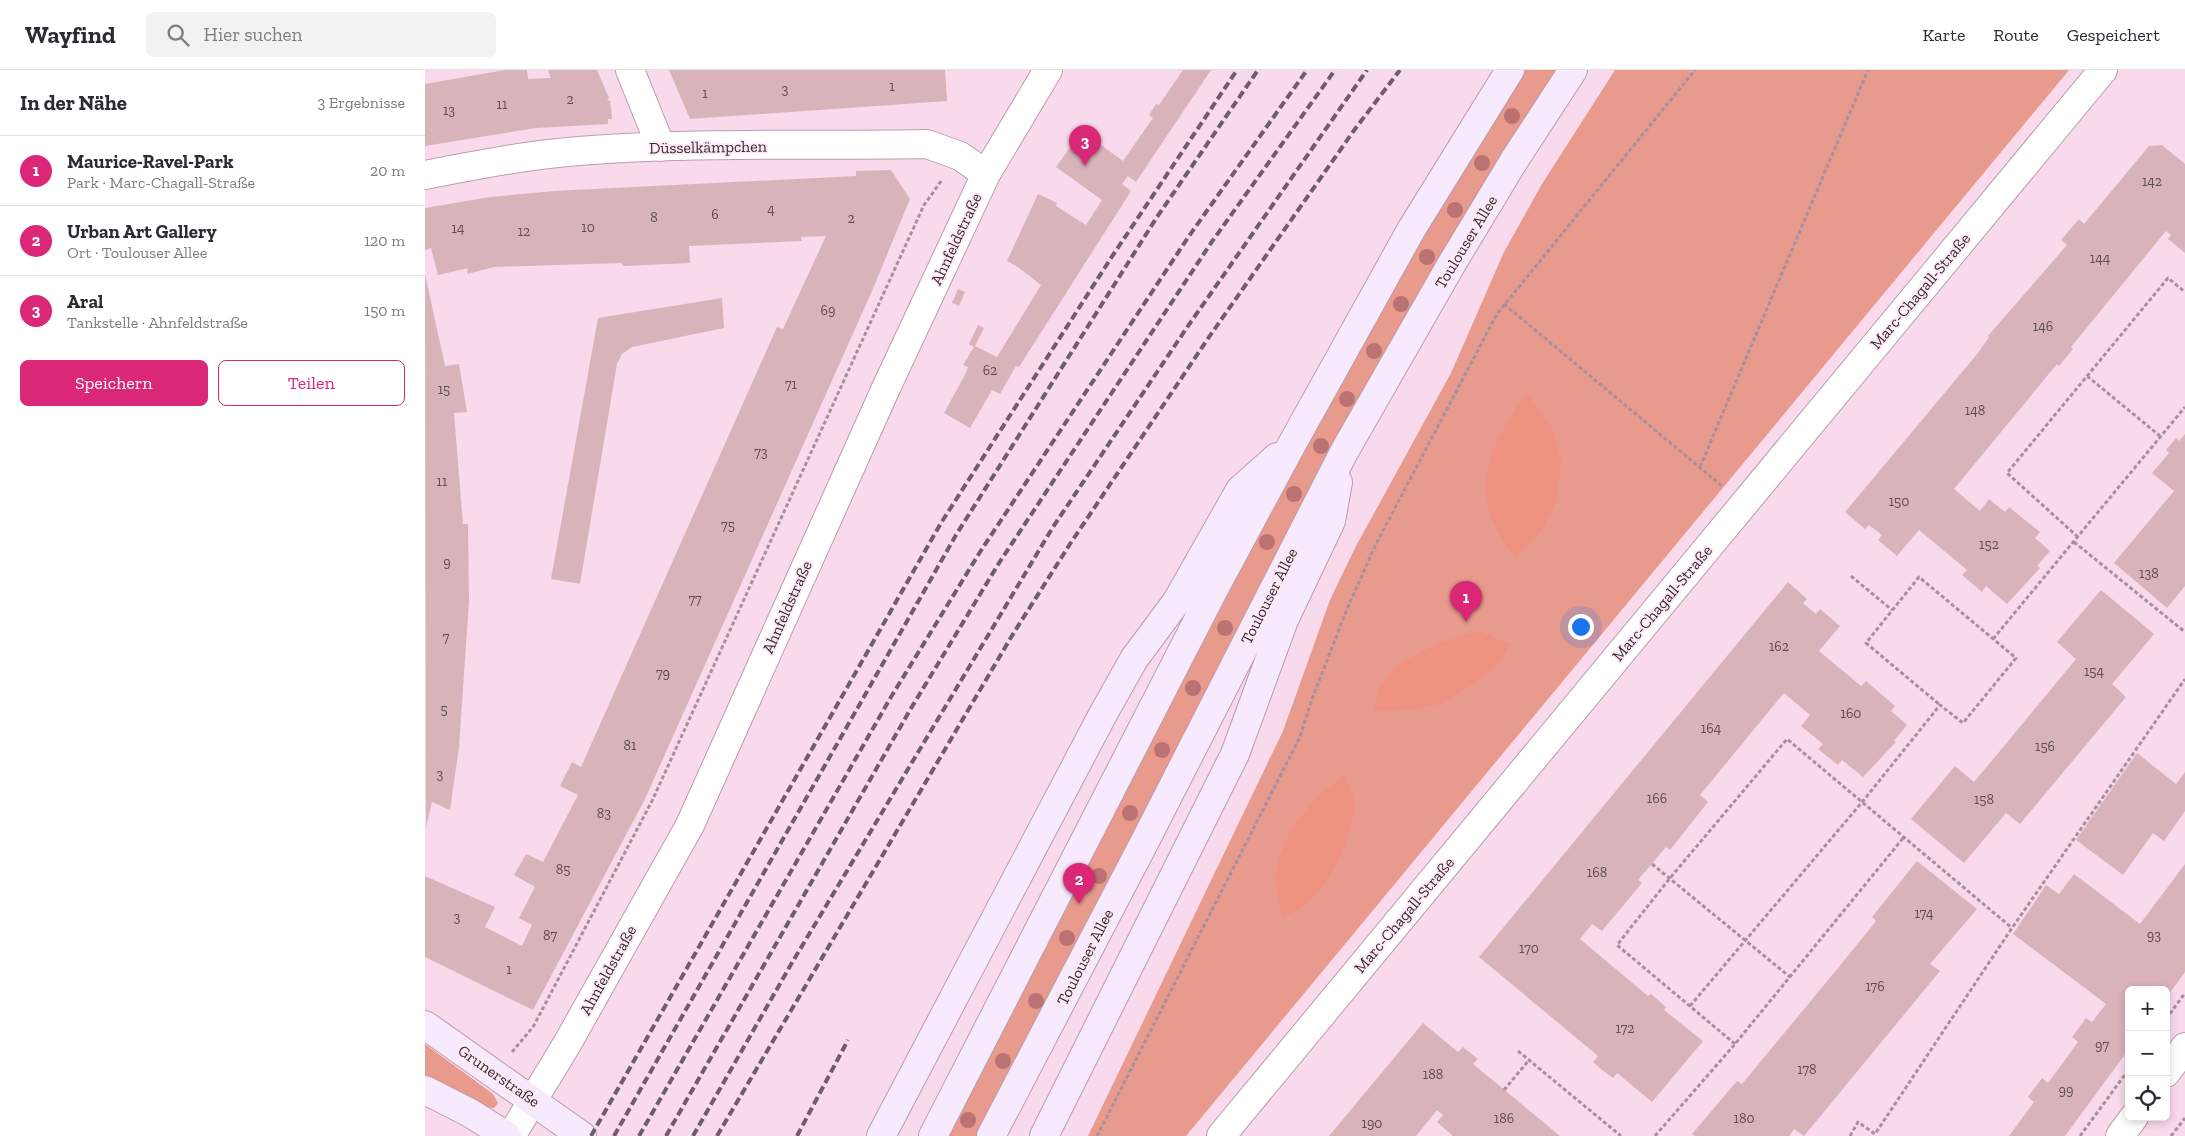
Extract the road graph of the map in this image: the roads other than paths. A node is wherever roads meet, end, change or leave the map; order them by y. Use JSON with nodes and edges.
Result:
{"nodes":[{"id":1,"x":630,"y":70,"type":"edge"},
{"id":2,"x":1048,"y":70,"type":"edge"},
{"id":3,"x":1510,"y":70,"type":"edge"},
{"id":4,"x":1573,"y":70,"type":"edge"},
{"id":5,"x":2103,"y":70,"type":"edge"},
{"id":6,"x":661,"y":147,"type":"junction"},
{"id":7,"x":986,"y":174,"type":"junction"},
{"id":8,"x":425,"y":175,"type":"edge"},
{"id":9,"x":1292,"y":444,"type":"junction"},
{"id":10,"x":1344,"y":452,"type":"junction"},
{"id":11,"x":425,"y":1025,"type":"edge"},
{"id":12,"x":2185,"y":1048,"type":"edge"},
{"id":13,"x":2170,"y":1068,"type":"edge"},
{"id":14,"x":425,"y":1090,"type":"edge"},
{"id":15,"x":533,"y":1100,"type":"junction"},
{"id":16,"x":2131,"y":1121,"type":"edge"},
{"id":17,"x":577,"y":1132,"type":"edge"},
{"id":18,"x":509,"y":1136,"type":"edge"},
{"id":19,"x":881,"y":1136,"type":"edge"},
{"id":20,"x":933,"y":1136,"type":"edge"},
{"id":21,"x":991,"y":1136,"type":"edge"},
{"id":22,"x":1044,"y":1136,"type":"edge"},
{"id":23,"x":1221,"y":1136,"type":"edge"},
{"id":24,"x":2120,"y":1136,"type":"edge"}],
"edges":[{"from":1,"to":6,"type":"street"},
{"from":2,"to":7,"type":"street","name":"Ahnfeldstraße"},
{"from":3,"to":9,"type":"main road"},
{"from":4,"to":10,"type":"main road","name":"Toulouser Allee"},
{"from":5,"to":23,"type":"street","name":"Marc-Chagall-Straße"},
{"from":6,"to":7,"type":"street","name":"Düsselkämpchen"},
{"from":6,"to":8,"type":"street","name":"Düsselkämpchen"},
{"from":7,"to":15,"type":"street","name":"Ahnfeldstraße"},
{"from":9,"to":19,"type":"main road"},
{"from":9,"to":20,"type":"main road"},
{"from":10,"to":21,"type":"main road","name":"Toulouser Allee"},
{"from":10,"to":22,"type":"main road"},
{"from":11,"to":15,"type":"main road","name":"Grunerstraße"},
{"from":12,"to":13,"type":"street"},
{"from":14,"to":18,"type":"main road"},
{"from":15,"to":17,"type":"main road","name":"Grunerstraße"},
{"from":15,"to":18,"type":"street","name":"Ahnfeldstraße"},
{"from":16,"to":24,"type":"street"}]}
